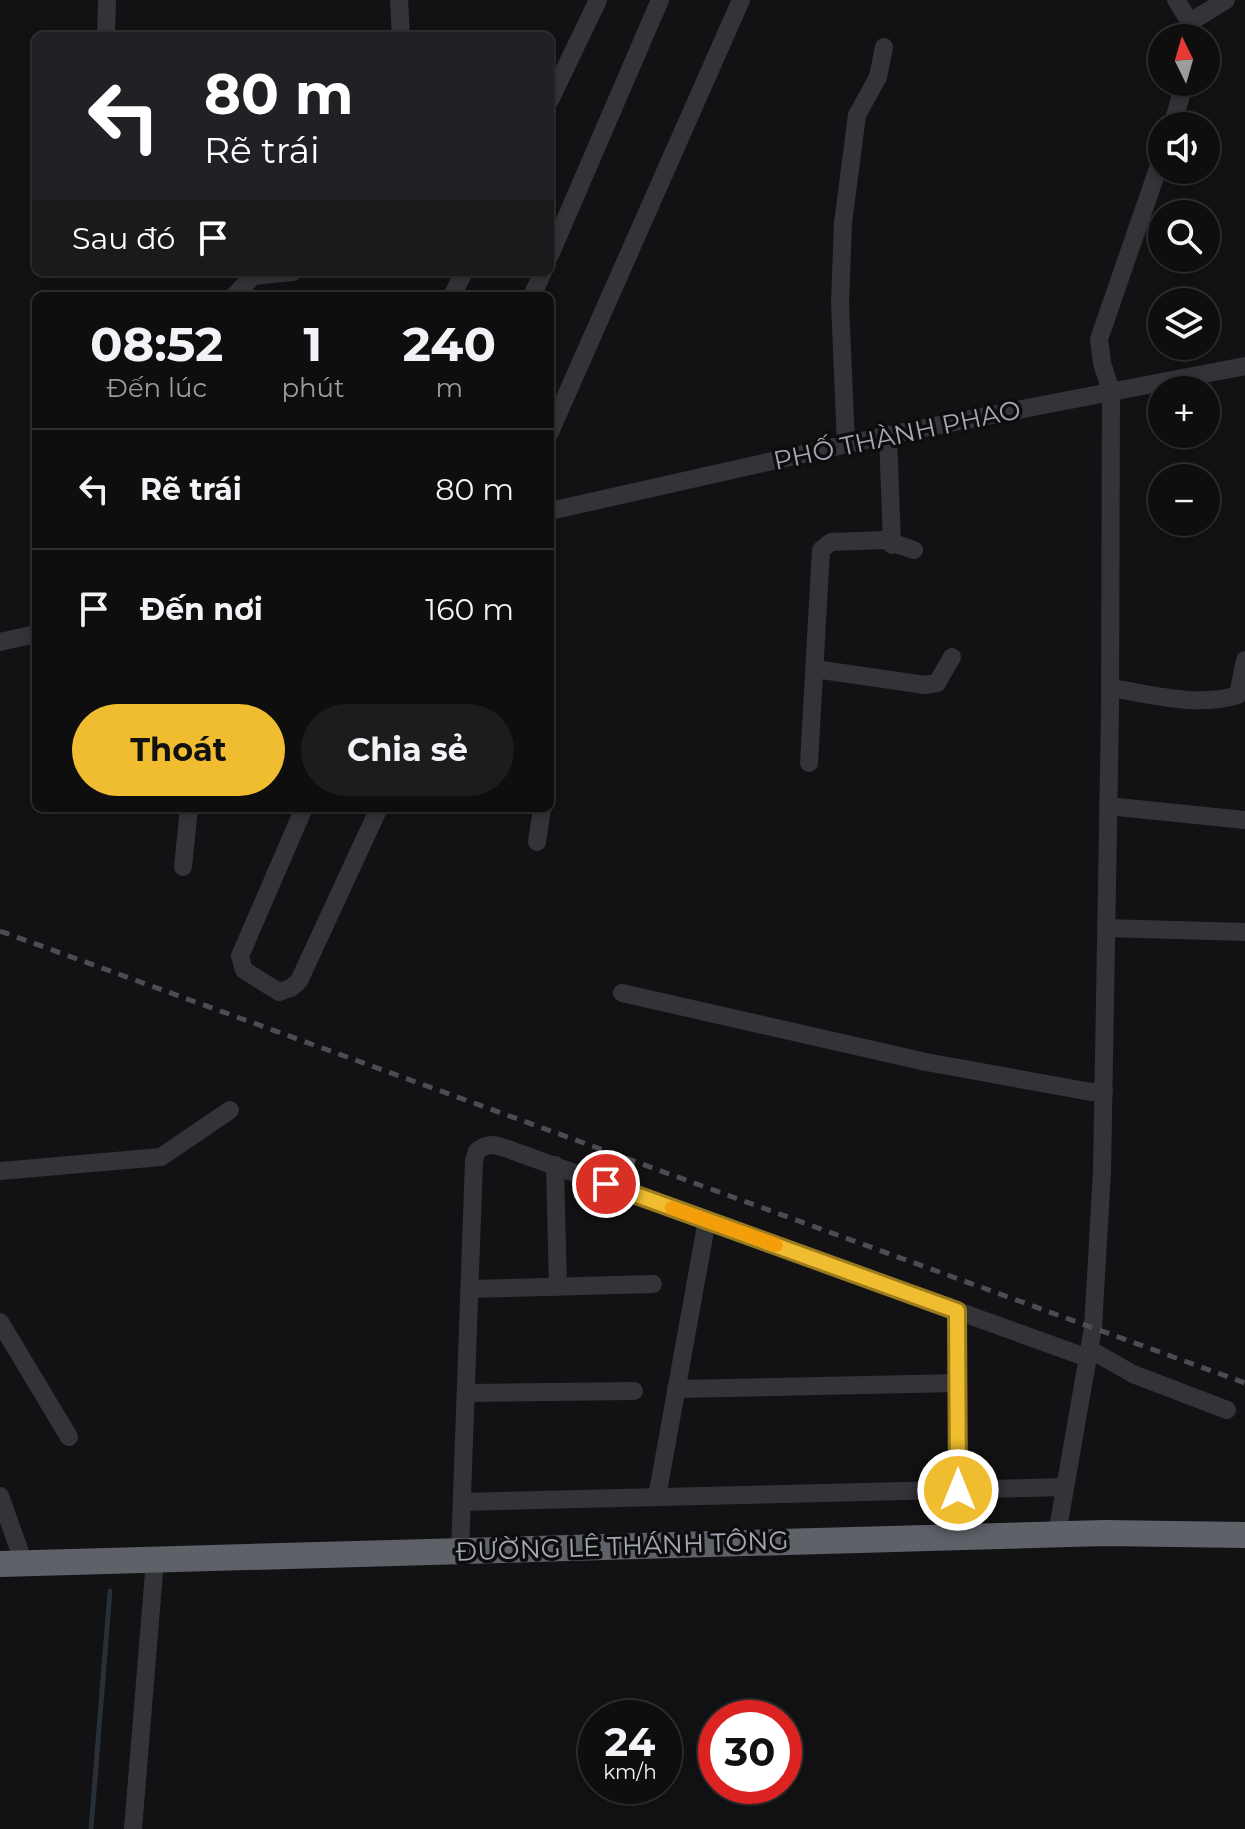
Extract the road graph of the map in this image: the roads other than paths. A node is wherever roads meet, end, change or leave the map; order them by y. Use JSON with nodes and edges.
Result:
{"nodes":[{"id":1,"x":107,"y":0,"type":"edge"},
{"id":2,"x":399,"y":0,"type":"edge"},
{"id":3,"x":598,"y":0,"type":"edge"},
{"id":4,"x":660,"y":0,"type":"edge"},
{"id":5,"x":741,"y":0,"type":"edge"},
{"id":6,"x":1176,"y":0,"type":"edge"},
{"id":7,"x":1226,"y":0,"type":"edge"},
{"id":8,"x":1189,"y":24,"type":"edge"},
{"id":9,"x":1199,"y":24,"type":"edge"},
{"id":10,"x":106,"y":32,"type":"edge"},
{"id":11,"x":401,"y":32,"type":"edge"},
{"id":12,"x":884,"y":47,"type":"dead end"},
{"id":13,"x":554,"y":92,"type":"edge"},
{"id":14,"x":1153,"y":184,"type":"edge"},
{"id":15,"x":554,"y":246,"type":"edge"},
{"id":16,"x":1245,"y":366,"type":"edge"},
{"id":17,"x":1111,"y":391,"type":"junction"},
{"id":18,"x":554,"y":423,"type":"edge"},
{"id":19,"x":888,"y":435,"type":"junction"},
{"id":20,"x":846,"y":444,"type":"junction"},
{"id":21,"x":554,"y":510,"type":"edge"},
{"id":22,"x":892,"y":545,"type":"junction"},
{"id":23,"x":914,"y":550,"type":"dead end"},
{"id":24,"x":32,"y":635,"type":"edge"},
{"id":25,"x":0,"y":642,"type":"edge"},
{"id":26,"x":952,"y":657,"type":"dead end"},
{"id":27,"x":1245,"y":660,"type":"edge"},
{"id":28,"x":815,"y":669,"type":"junction"},
{"id":29,"x":1110,"y":688,"type":"junction"},
{"id":30,"x":809,"y":763,"type":"dead end"},
{"id":31,"x":1108,"y":806,"type":"junction"},
{"id":32,"x":189,"y":812,"type":"edge"},
{"id":33,"x":302,"y":812,"type":"edge"},
{"id":34,"x":377,"y":812,"type":"edge"},
{"id":35,"x":541,"y":812,"type":"edge"},
{"id":36,"x":1245,"y":820,"type":"edge"},
{"id":37,"x":537,"y":842,"type":"dead end"},
{"id":38,"x":183,"y":867,"type":"dead end"},
{"id":39,"x":1106,"y":928,"type":"junction"},
{"id":40,"x":1245,"y":932,"type":"edge"},
{"id":41,"x":622,"y":993,"type":"dead end"},
{"id":42,"x":1104,"y":1091,"type":"junction"},
{"id":43,"x":230,"y":1110,"type":"dead end"},
{"id":44,"x":555,"y":1165,"type":"junction"},
{"id":45,"x":0,"y":1171,"type":"edge"},
{"id":46,"x":707,"y":1220,"type":"junction"},
{"id":47,"x":653,"y":1284,"type":"dead end"},
{"id":48,"x":558,"y":1287,"type":"junction"},
{"id":49,"x":470,"y":1289,"type":"junction"},
{"id":50,"x":957,"y":1311,"type":"junction"},
{"id":51,"x":0,"y":1322,"type":"edge"},
{"id":52,"x":1089,"y":1353,"type":"junction"},
{"id":53,"x":958,"y":1383,"type":"junction"},
{"id":54,"x":676,"y":1389,"type":"junction"},
{"id":55,"x":634,"y":1391,"type":"dead end"},
{"id":56,"x":466,"y":1393,"type":"junction"},
{"id":57,"x":1227,"y":1410,"type":"dead end"},
{"id":58,"x":69,"y":1437,"type":"dead end"},
{"id":59,"x":1065,"y":1487,"type":"junction"},
{"id":60,"x":958,"y":1490,"type":"junction"},
{"id":61,"x":0,"y":1496,"type":"edge"},
{"id":62,"x":657,"y":1497,"type":"junction"},
{"id":63,"x":462,"y":1502,"type":"junction"},
{"id":64,"x":1057,"y":1534,"type":"junction"},
{"id":65,"x":1245,"y":1535,"type":"edge"},
{"id":66,"x":460,"y":1551,"type":"junction"},
{"id":67,"x":155,"y":1560,"type":"junction"},
{"id":68,"x":12,"y":1564,"type":"edge"},
{"id":69,"x":133,"y":1829,"type":"edge"}],
"edges":[{"from":1,"to":10,"type":"street"},
{"from":2,"to":11,"type":"street"},
{"from":3,"to":13,"type":"street"},
{"from":4,"to":15,"type":"street"},
{"from":5,"to":18,"type":"street"},
{"from":6,"to":8,"type":"street"},
{"from":7,"to":9,"type":"street"},
{"from":12,"to":20,"type":"street"},
{"from":14,"to":17,"type":"street"},
{"from":16,"to":17,"type":"street","name":"PHỐ THÀNH PHAO"},
{"from":17,"to":19,"type":"street","name":"PHỐ THÀNH PHAO"},
{"from":17,"to":29,"type":"street"},
{"from":19,"to":20,"type":"street","name":"PHỐ THÀNH PHAO"},
{"from":19,"to":22,"type":"street"},
{"from":20,"to":21,"type":"street","name":"PHỐ THÀNH PHAO"},
{"from":22,"to":23,"type":"street"},
{"from":22,"to":28,"type":"street"},
{"from":24,"to":25,"type":"street"},
{"from":26,"to":28,"type":"street"},
{"from":27,"to":29,"type":"street"},
{"from":28,"to":30,"type":"street"},
{"from":29,"to":31,"type":"street"},
{"from":31,"to":36,"type":"street"},
{"from":31,"to":39,"type":"street"},
{"from":32,"to":38,"type":"street"},
{"from":33,"to":34,"type":"street"},
{"from":35,"to":37,"type":"street"},
{"from":39,"to":40,"type":"street"},
{"from":39,"to":42,"type":"street"},
{"from":41,"to":42,"type":"street"},
{"from":42,"to":52,"type":"street"},
{"from":43,"to":45,"type":"street"},
{"from":44,"to":46,"type":"street"},
{"from":44,"to":48,"type":"street"},
{"from":44,"to":49,"type":"street"},
{"from":46,"to":50,"type":"street"},
{"from":46,"to":54,"type":"street"},
{"from":47,"to":48,"type":"street"},
{"from":48,"to":49,"type":"street"},
{"from":49,"to":56,"type":"street"},
{"from":50,"to":52,"type":"street"},
{"from":50,"to":53,"type":"street"},
{"from":51,"to":58,"type":"street"},
{"from":52,"to":57,"type":"street"},
{"from":52,"to":59,"type":"street"},
{"from":53,"to":54,"type":"street"},
{"from":53,"to":60,"type":"street"},
{"from":54,"to":62,"type":"street"},
{"from":55,"to":56,"type":"street"},
{"from":56,"to":63,"type":"street"},
{"from":59,"to":60,"type":"street"},
{"from":59,"to":64,"type":"street"},
{"from":60,"to":62,"type":"street"},
{"from":61,"to":68,"type":"street"},
{"from":62,"to":63,"type":"street"},
{"from":63,"to":66,"type":"street"},
{"from":64,"to":65,"type":"highway","name":"ĐƯỜNG LÊ THÁNH TÔNG"},
{"from":64,"to":66,"type":"highway","name":"ĐƯỜNG LÊ THÁNH TÔNG"},
{"from":66,"to":67,"type":"highway","name":"ĐƯỜNG LÊ THÁNH TÔNG"},
{"from":67,"to":68,"type":"highway","name":"ĐƯỜNG LÊ THÁNH TÔNG"},
{"from":67,"to":69,"type":"street"}]}
